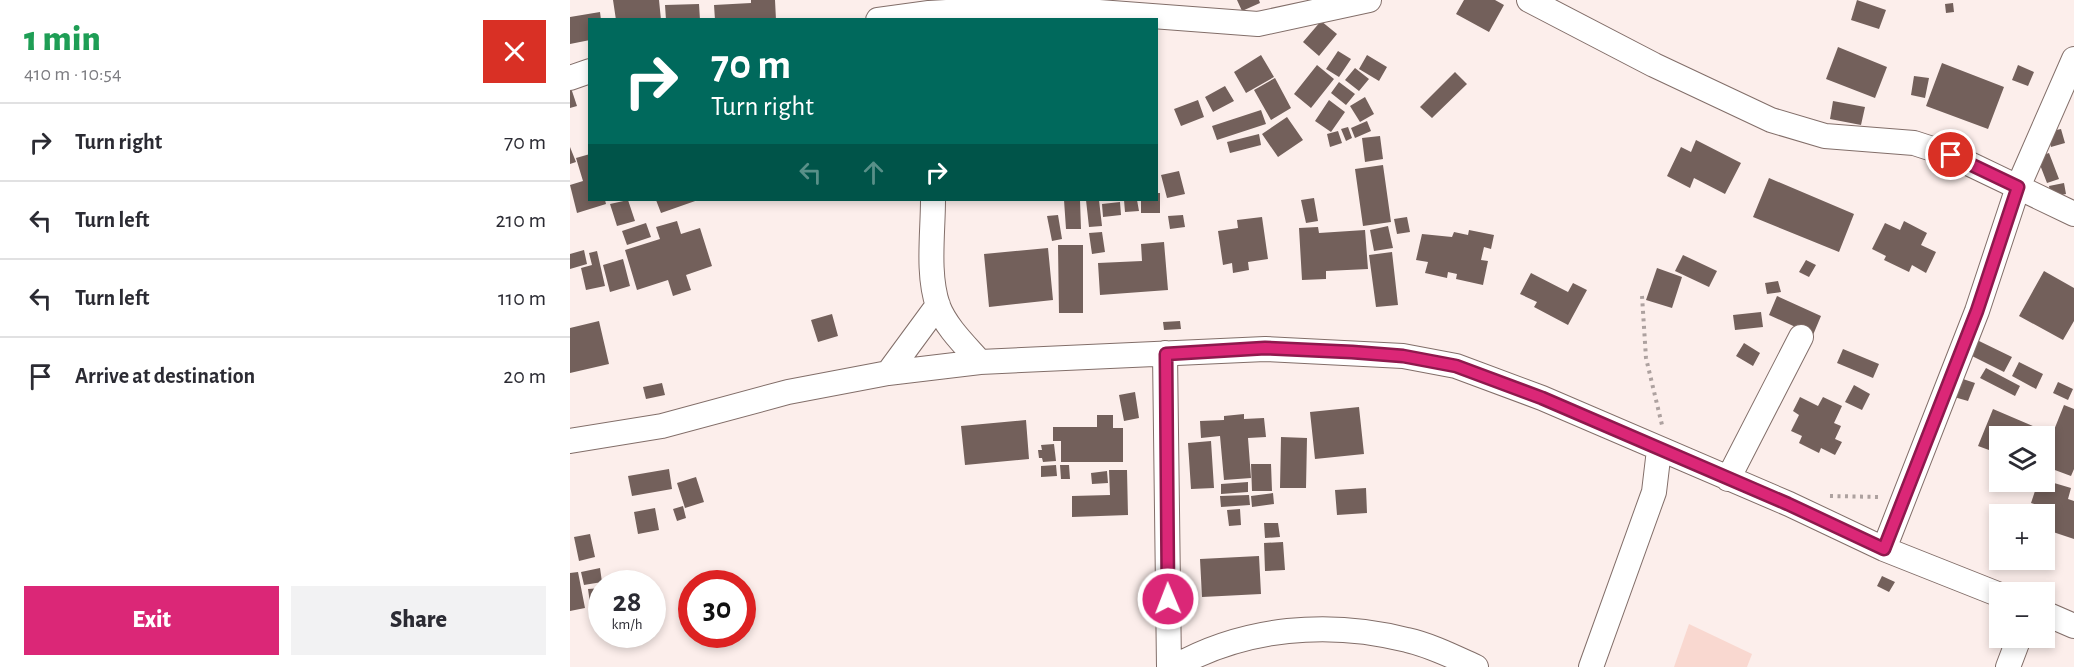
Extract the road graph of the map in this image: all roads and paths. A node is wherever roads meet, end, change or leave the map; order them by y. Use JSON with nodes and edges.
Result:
{"nodes":[{"id":1,"x":1369,"y":0,"type":"edge"},
{"id":2,"x":1529,"y":0,"type":"edge"},
{"id":3,"x":929,"y":11,"type":"edge"},
{"id":4,"x":889,"y":18,"type":"edge"},
{"id":5,"x":1153,"y":18,"type":"edge"},
{"id":6,"x":1158,"y":18,"type":"edge"},
{"id":7,"x":2074,"y":59,"type":"edge"},
{"id":8,"x":588,"y":72,"type":"edge"},
{"id":9,"x":570,"y":78,"type":"edge"},
{"id":10,"x":2018,"y":187,"type":"junction"},
{"id":11,"x":933,"y":201,"type":"edge"},
{"id":12,"x":2074,"y":214,"type":"edge"},
{"id":13,"x":1642,"y":296,"type":"dead end"},
{"id":14,"x":938,"y":305,"type":"junction"},
{"id":15,"x":1801,"y":337,"type":"dead end"},
{"id":16,"x":1166,"y":354,"type":"junction"},
{"id":17,"x":980,"y":362,"type":"junction"},
{"id":18,"x":888,"y":373,"type":"junction"},
{"id":19,"x":570,"y":441,"type":"edge"},
{"id":20,"x":1665,"y":452,"type":"junction"},
{"id":21,"x":1728,"y":479,"type":"junction"},
{"id":22,"x":1908,"y":486,"type":"junction"},
{"id":23,"x":1788,"y":504,"type":"junction"},
{"id":24,"x":1884,"y":549,"type":"junction"},
{"id":25,"x":1989,"y":591,"type":"edge"},
{"id":26,"x":2055,"y":618,"type":"edge"},
{"id":27,"x":2074,"y":626,"type":"edge"},
{"id":28,"x":2015,"y":648,"type":"edge"},
{"id":29,"x":1169,"y":667,"type":"edge"},
{"id":30,"x":1174,"y":667,"type":"edge"},
{"id":31,"x":1476,"y":667,"type":"edge"},
{"id":32,"x":1591,"y":667,"type":"edge"},
{"id":33,"x":2008,"y":667,"type":"edge"}],
"edges":[{"from":1,"to":6,"type":"street"},
{"from":2,"to":10,"type":"street"},
{"from":3,"to":4,"type":"street"},
{"from":3,"to":5,"type":"street"},
{"from":7,"to":10,"type":"street"},
{"from":8,"to":9,"type":"street"},
{"from":10,"to":12,"type":"street"},
{"from":10,"to":22,"type":"street"},
{"from":11,"to":14,"type":"street"},
{"from":13,"to":20,"type":"path"},
{"from":14,"to":17,"type":"street"},
{"from":14,"to":18,"type":"street"},
{"from":15,"to":21,"type":"street"},
{"from":16,"to":17,"type":"street"},
{"from":16,"to":20,"type":"street"},
{"from":16,"to":29,"type":"street"},
{"from":17,"to":18,"type":"street"},
{"from":18,"to":19,"type":"street"},
{"from":20,"to":21,"type":"street"},
{"from":20,"to":32,"type":"street"},
{"from":21,"to":23,"type":"street"},
{"from":22,"to":23,"type":"path"},
{"from":22,"to":24,"type":"street"},
{"from":23,"to":24,"type":"street"},
{"from":24,"to":25,"type":"street"},
{"from":26,"to":27,"type":"street"},
{"from":28,"to":33,"type":"street"},
{"from":30,"to":31,"type":"street"}]}
